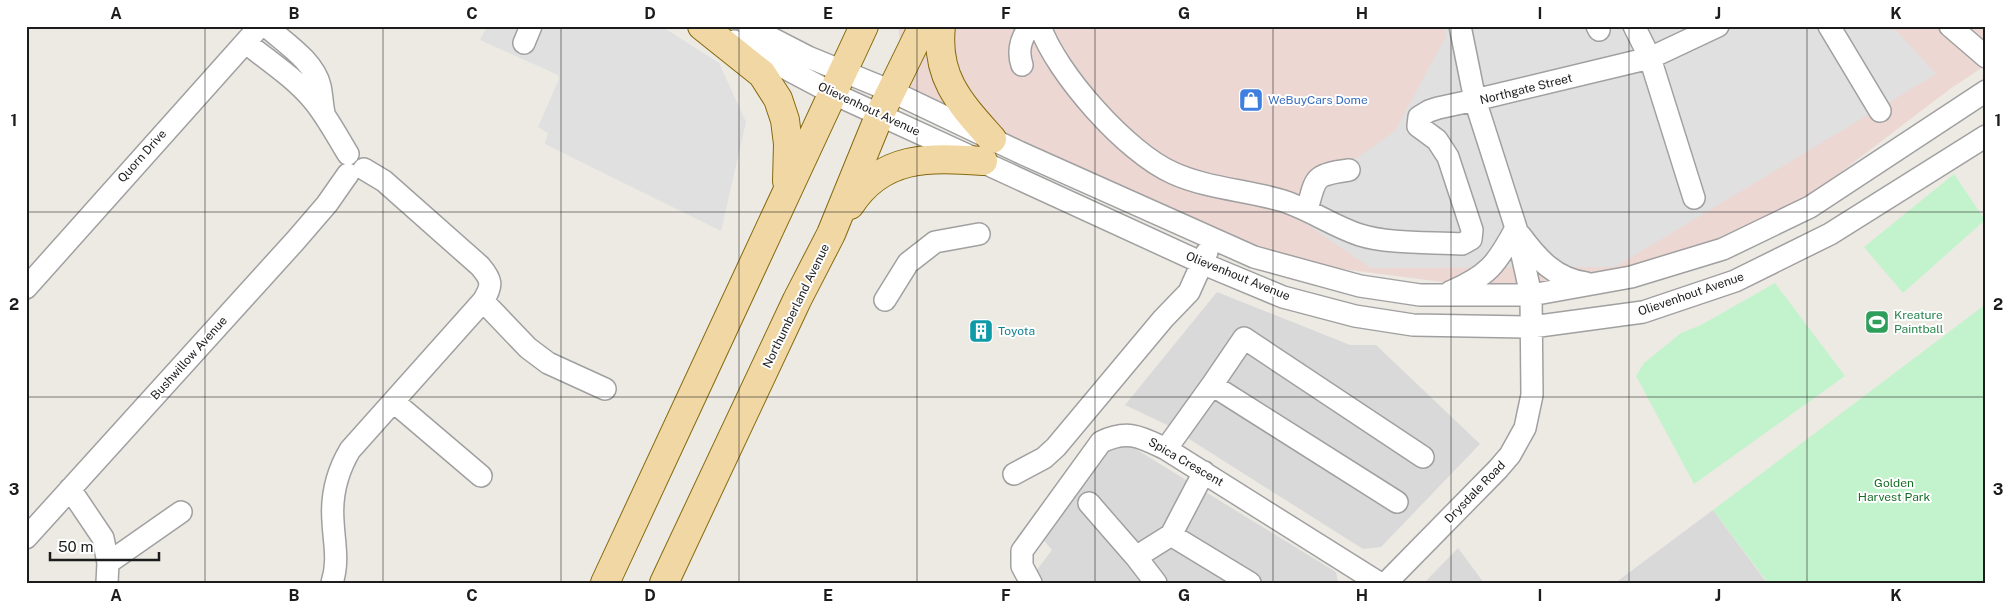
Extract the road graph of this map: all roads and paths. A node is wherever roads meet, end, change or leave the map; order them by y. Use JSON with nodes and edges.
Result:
{"nodes":[{"id":1,"x":260,"y":26,"type":"edge"},
{"id":2,"x":266,"y":26,"type":"edge"},
{"id":3,"x":702,"y":26,"type":"edge"},
{"id":4,"x":748,"y":26,"type":"edge"},
{"id":5,"x":864,"y":26,"type":"edge"},
{"id":6,"x":923,"y":26,"type":"edge"},
{"id":7,"x":941,"y":26,"type":"edge"},
{"id":8,"x":1030,"y":26,"type":"edge"},
{"id":9,"x":1040,"y":26,"type":"edge"},
{"id":10,"x":1460,"y":26,"type":"edge"},
{"id":11,"x":1634,"y":26,"type":"edge"},
{"id":12,"x":1718,"y":26,"type":"edge"},
{"id":13,"x":1828,"y":26,"type":"edge"},
{"id":14,"x":1950,"y":26,"type":"edge"},
{"id":15,"x":246,"y":42,"type":"junction"},
{"id":16,"x":1986,"y":57,"type":"edge"},
{"id":17,"x":1650,"y":58,"type":"junction"},
{"id":18,"x":1022,"y":65,"type":"dead end"},
{"id":19,"x":838,"y":82,"type":"junction"},
{"id":20,"x":1986,"y":91,"type":"edge"},
{"id":21,"x":1475,"y":100,"type":"junction"},
{"id":22,"x":885,"y":103,"type":"junction"},
{"id":23,"x":1880,"y":111,"type":"dead end"},
{"id":24,"x":324,"y":114,"type":"junction"},
{"id":25,"x":1986,"y":136,"type":"edge"},
{"id":26,"x":987,"y":150,"type":"junction"},
{"id":27,"x":353,"y":166,"type":"junction"},
{"id":28,"x":1349,"y":170,"type":"dead end"},
{"id":29,"x":786,"y":192,"type":"junction"},
{"id":30,"x":1694,"y":198,"type":"dead end"},
{"id":31,"x":1307,"y":210,"type":"junction"},
{"id":32,"x":1516,"y":228,"type":"junction"},
{"id":33,"x":831,"y":234,"type":"junction"},
{"id":34,"x":980,"y":234,"type":"dead end"},
{"id":35,"x":1214,"y":239,"type":"junction"},
{"id":36,"x":1202,"y":263,"type":"junction"},
{"id":37,"x":1595,"y":284,"type":"junction"},
{"id":38,"x":26,"y":288,"type":"edge"},
{"id":39,"x":1445,"y":295,"type":"junction"},
{"id":40,"x":1531,"y":295,"type":"junction"},
{"id":41,"x":885,"y":300,"type":"dead end"},
{"id":42,"x":483,"y":301,"type":"junction"},
{"id":43,"x":1532,"y":327,"type":"junction"},
{"id":44,"x":1212,"y":385,"type":"junction"},
{"id":45,"x":605,"y":389,"type":"dead end"},
{"id":46,"x":394,"y":402,"type":"junction"},
{"id":47,"x":1166,"y":448,"type":"junction"},
{"id":48,"x":1423,"y":457,"type":"dead end"},
{"id":49,"x":1204,"y":472,"type":"junction"},
{"id":50,"x":1014,"y":474,"type":"dead end"},
{"id":51,"x":481,"y":476,"type":"dead end"},
{"id":52,"x":70,"y":489,"type":"junction"},
{"id":53,"x":1397,"y":502,"type":"dead end"},
{"id":54,"x":1089,"y":503,"type":"dead end"},
{"id":55,"x":181,"y":512,"type":"dead end"},
{"id":56,"x":1171,"y":535,"type":"junction"},
{"id":57,"x":26,"y":538,"type":"edge"},
{"id":58,"x":1136,"y":557,"type":"junction"},
{"id":59,"x":107,"y":573,"type":"edge"},
{"id":60,"x":340,"y":580,"type":"edge"},
{"id":61,"x":605,"y":583,"type":"edge"},
{"id":62,"x":664,"y":583,"type":"edge"},
{"id":63,"x":1031,"y":583,"type":"edge"},
{"id":64,"x":1156,"y":583,"type":"edge"},
{"id":65,"x":1250,"y":583,"type":"edge"},
{"id":66,"x":1379,"y":583,"type":"edge"},
{"id":67,"x":1386,"y":583,"type":"edge"}],
"edges":[{"from":1,"to":15,"type":"street","name":"Quorn Drive"},
{"from":2,"to":24,"type":"street"},
{"from":3,"to":19,"type":"street","name":"Olievenhout Avenue"},
{"from":3,"to":29,"type":"main road"},
{"from":4,"to":19,"type":"street","name":"Olievenhout Avenue"},
{"from":5,"to":19,"type":"main road"},
{"from":6,"to":22,"type":"main road","name":"Northumberland Avenue"},
{"from":7,"to":26,"type":"main road"},
{"from":8,"to":18,"type":"street"},
{"from":9,"to":31,"type":"street"},
{"from":10,"to":21,"type":"street"},
{"from":11,"to":17,"type":"street"},
{"from":12,"to":17,"type":"street","name":"Northgate Street"},
{"from":13,"to":23,"type":"street"},
{"from":14,"to":16,"type":"street"},
{"from":15,"to":24,"type":"street"},
{"from":15,"to":38,"type":"street","name":"Quorn Drive"},
{"from":17,"to":21,"type":"street","name":"Northgate Street"},
{"from":17,"to":30,"type":"street"},
{"from":19,"to":22,"type":"street","name":"Olievenhout Avenue"},
{"from":19,"to":29,"type":"main road"},
{"from":20,"to":37,"type":"street","name":"Olievenhout Avenue"},
{"from":21,"to":31,"type":"street"},
{"from":21,"to":32,"type":"street","name":"Northgate Street"},
{"from":22,"to":26,"type":"street","name":"Olievenhout Avenue"},
{"from":22,"to":33,"type":"main road","name":"Northumberland Avenue"},
{"from":24,"to":27,"type":"street"},
{"from":25,"to":43,"type":"street","name":"Olievenhout Avenue"},
{"from":26,"to":33,"type":"main road"},
{"from":26,"to":35,"type":"street","name":"Olievenhout Avenue"},
{"from":26,"to":36,"type":"street","name":"Olievenhout Avenue"},
{"from":27,"to":42,"type":"street"},
{"from":27,"to":52,"type":"street","name":"Bushwillow Avenue"},
{"from":28,"to":31,"type":"street"},
{"from":29,"to":61,"type":"main road"},
{"from":32,"to":37,"type":"street"},
{"from":32,"to":39,"type":"street"},
{"from":32,"to":40,"type":"street","name":"Northgate Street"},
{"from":33,"to":62,"type":"main road","name":"Northumberland Avenue"},
{"from":34,"to":41,"type":"street"},
{"from":35,"to":36,"type":"street"},
{"from":35,"to":39,"type":"street","name":"Olievenhout Avenue"},
{"from":36,"to":43,"type":"street","name":"Olievenhout Avenue"},
{"from":36,"to":50,"type":"street"},
{"from":37,"to":40,"type":"street","name":"Olievenhout Avenue"},
{"from":39,"to":40,"type":"street","name":"Olievenhout Avenue"},
{"from":40,"to":43,"type":"street","name":"Drysdale Road"},
{"from":42,"to":45,"type":"street"},
{"from":42,"to":46,"type":"street"},
{"from":43,"to":67,"type":"street","name":"Drysdale Road"},
{"from":44,"to":47,"type":"street"},
{"from":44,"to":48,"type":"street"},
{"from":44,"to":53,"type":"street"},
{"from":46,"to":51,"type":"street"},
{"from":46,"to":60,"type":"street"},
{"from":47,"to":49,"type":"street","name":"Spica Crescent"},
{"from":47,"to":63,"type":"street","name":"Spica Crescent"},
{"from":49,"to":56,"type":"street"},
{"from":49,"to":66,"type":"street","name":"Spica Crescent"},
{"from":52,"to":57,"type":"street","name":"Bushwillow Avenue"},
{"from":52,"to":59,"type":"street"},
{"from":54,"to":58,"type":"street"},
{"from":55,"to":59,"type":"street"},
{"from":56,"to":58,"type":"street"},
{"from":56,"to":65,"type":"street"},
{"from":58,"to":64,"type":"street"}]}
